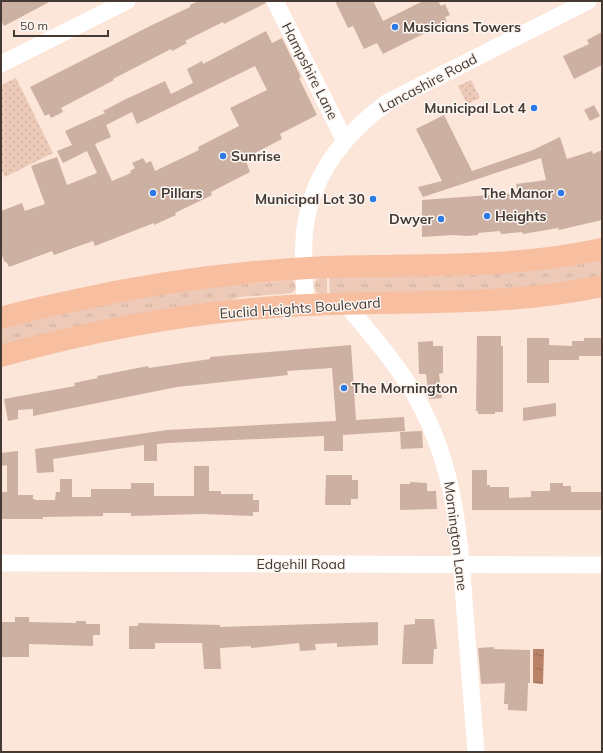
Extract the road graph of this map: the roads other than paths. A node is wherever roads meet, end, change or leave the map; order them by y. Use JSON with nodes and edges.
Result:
{"nodes":[{"id":1,"x":127,"y":1,"type":"edge"},
{"id":2,"x":275,"y":1,"type":"edge"},
{"id":3,"x":588,"y":1,"type":"edge"},
{"id":4,"x":1,"y":64,"type":"edge"},
{"id":5,"x":345,"y":140,"type":"junction"},
{"id":6,"x":602,"y":249,"type":"edge"},
{"id":7,"x":304,"y":268,"type":"junction"},
{"id":8,"x":602,"y":286,"type":"edge"},
{"id":9,"x":345,"y":303,"type":"junction"},
{"id":10,"x":305,"y":305,"type":"junction"},
{"id":11,"x":1,"y":318,"type":"edge"},
{"id":12,"x":1,"y":356,"type":"edge"},
{"id":13,"x":1,"y":563,"type":"edge"},
{"id":14,"x":602,"y":564,"type":"edge"},
{"id":15,"x":462,"y":565,"type":"junction"},
{"id":16,"x":476,"y":752,"type":"edge"}],
"edges":[{"from":1,"to":4,"type":"street"},
{"from":2,"to":5,"type":"street","name":"Hampshire Lane"},
{"from":3,"to":5,"type":"street","name":"Lancashire Road"},
{"from":5,"to":7,"type":"street","name":"Lancashire Road"},
{"from":6,"to":7,"type":"main road"},
{"from":7,"to":10,"type":"street","name":"Lancashire Road"},
{"from":7,"to":11,"type":"main road"},
{"from":8,"to":9,"type":"main road","name":"Euclid Heights Boulevard"},
{"from":9,"to":10,"type":"main road","name":"Euclid Heights Boulevard"},
{"from":9,"to":15,"type":"street","name":"Mornington Lane"},
{"from":10,"to":12,"type":"main road","name":"Euclid Heights Boulevard"},
{"from":13,"to":15,"type":"street","name":"Edgehill Road"},
{"from":14,"to":15,"type":"street","name":"Edgehill Road"},
{"from":15,"to":16,"type":"street","name":"Mornington Lane"}]}
